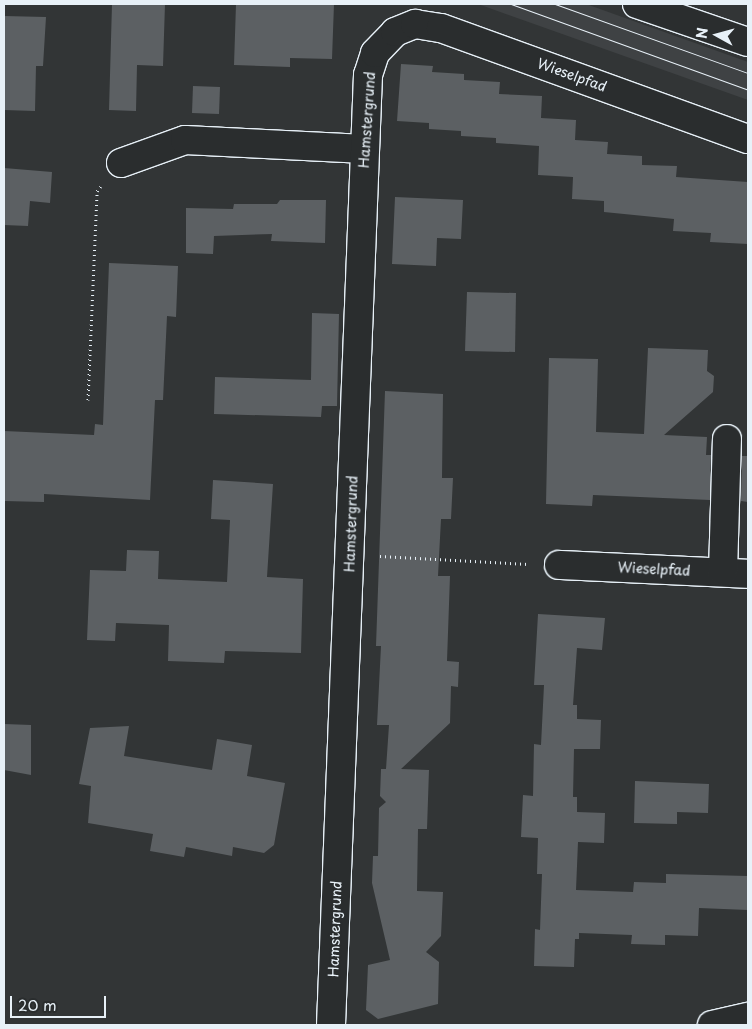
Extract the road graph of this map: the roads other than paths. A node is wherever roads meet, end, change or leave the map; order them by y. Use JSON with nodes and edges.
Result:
{"nodes":[{"id":1,"x":637,"y":4,"type":"edge"},
{"id":2,"x":395,"y":32,"type":"joint"},
{"id":3,"x":748,"y":42,"type":"edge"},
{"id":4,"x":748,"y":139,"type":"edge"},
{"id":5,"x":365,"y":149,"type":"junction"},
{"id":6,"x":121,"y":162,"type":"road end"},
{"id":7,"x":727,"y":440,"type":"dead end"},
{"id":8,"x":559,"y":565,"type":"road end"},
{"id":9,"x":735,"y":573,"type":"edge"},
{"id":10,"x":748,"y":1016,"type":"edge"},
{"id":11,"x":331,"y":1025,"type":"edge"},
{"id":12,"x":712,"y":1025,"type":"edge"}],
"edges":[{"from":1,"to":3,"type":"street"},
{"from":2,"to":4,"type":"street","name":"Wieselpfad"},
{"from":2,"to":5,"type":"street","name":"Hamstergrund"},
{"from":5,"to":6,"type":"street"},
{"from":5,"to":11,"type":"street","name":"Hamstergrund"},
{"from":7,"to":9,"type":"street"},
{"from":8,"to":9,"type":"street","name":"Wieselpfad"},
{"from":10,"to":12,"type":"street"}]}
